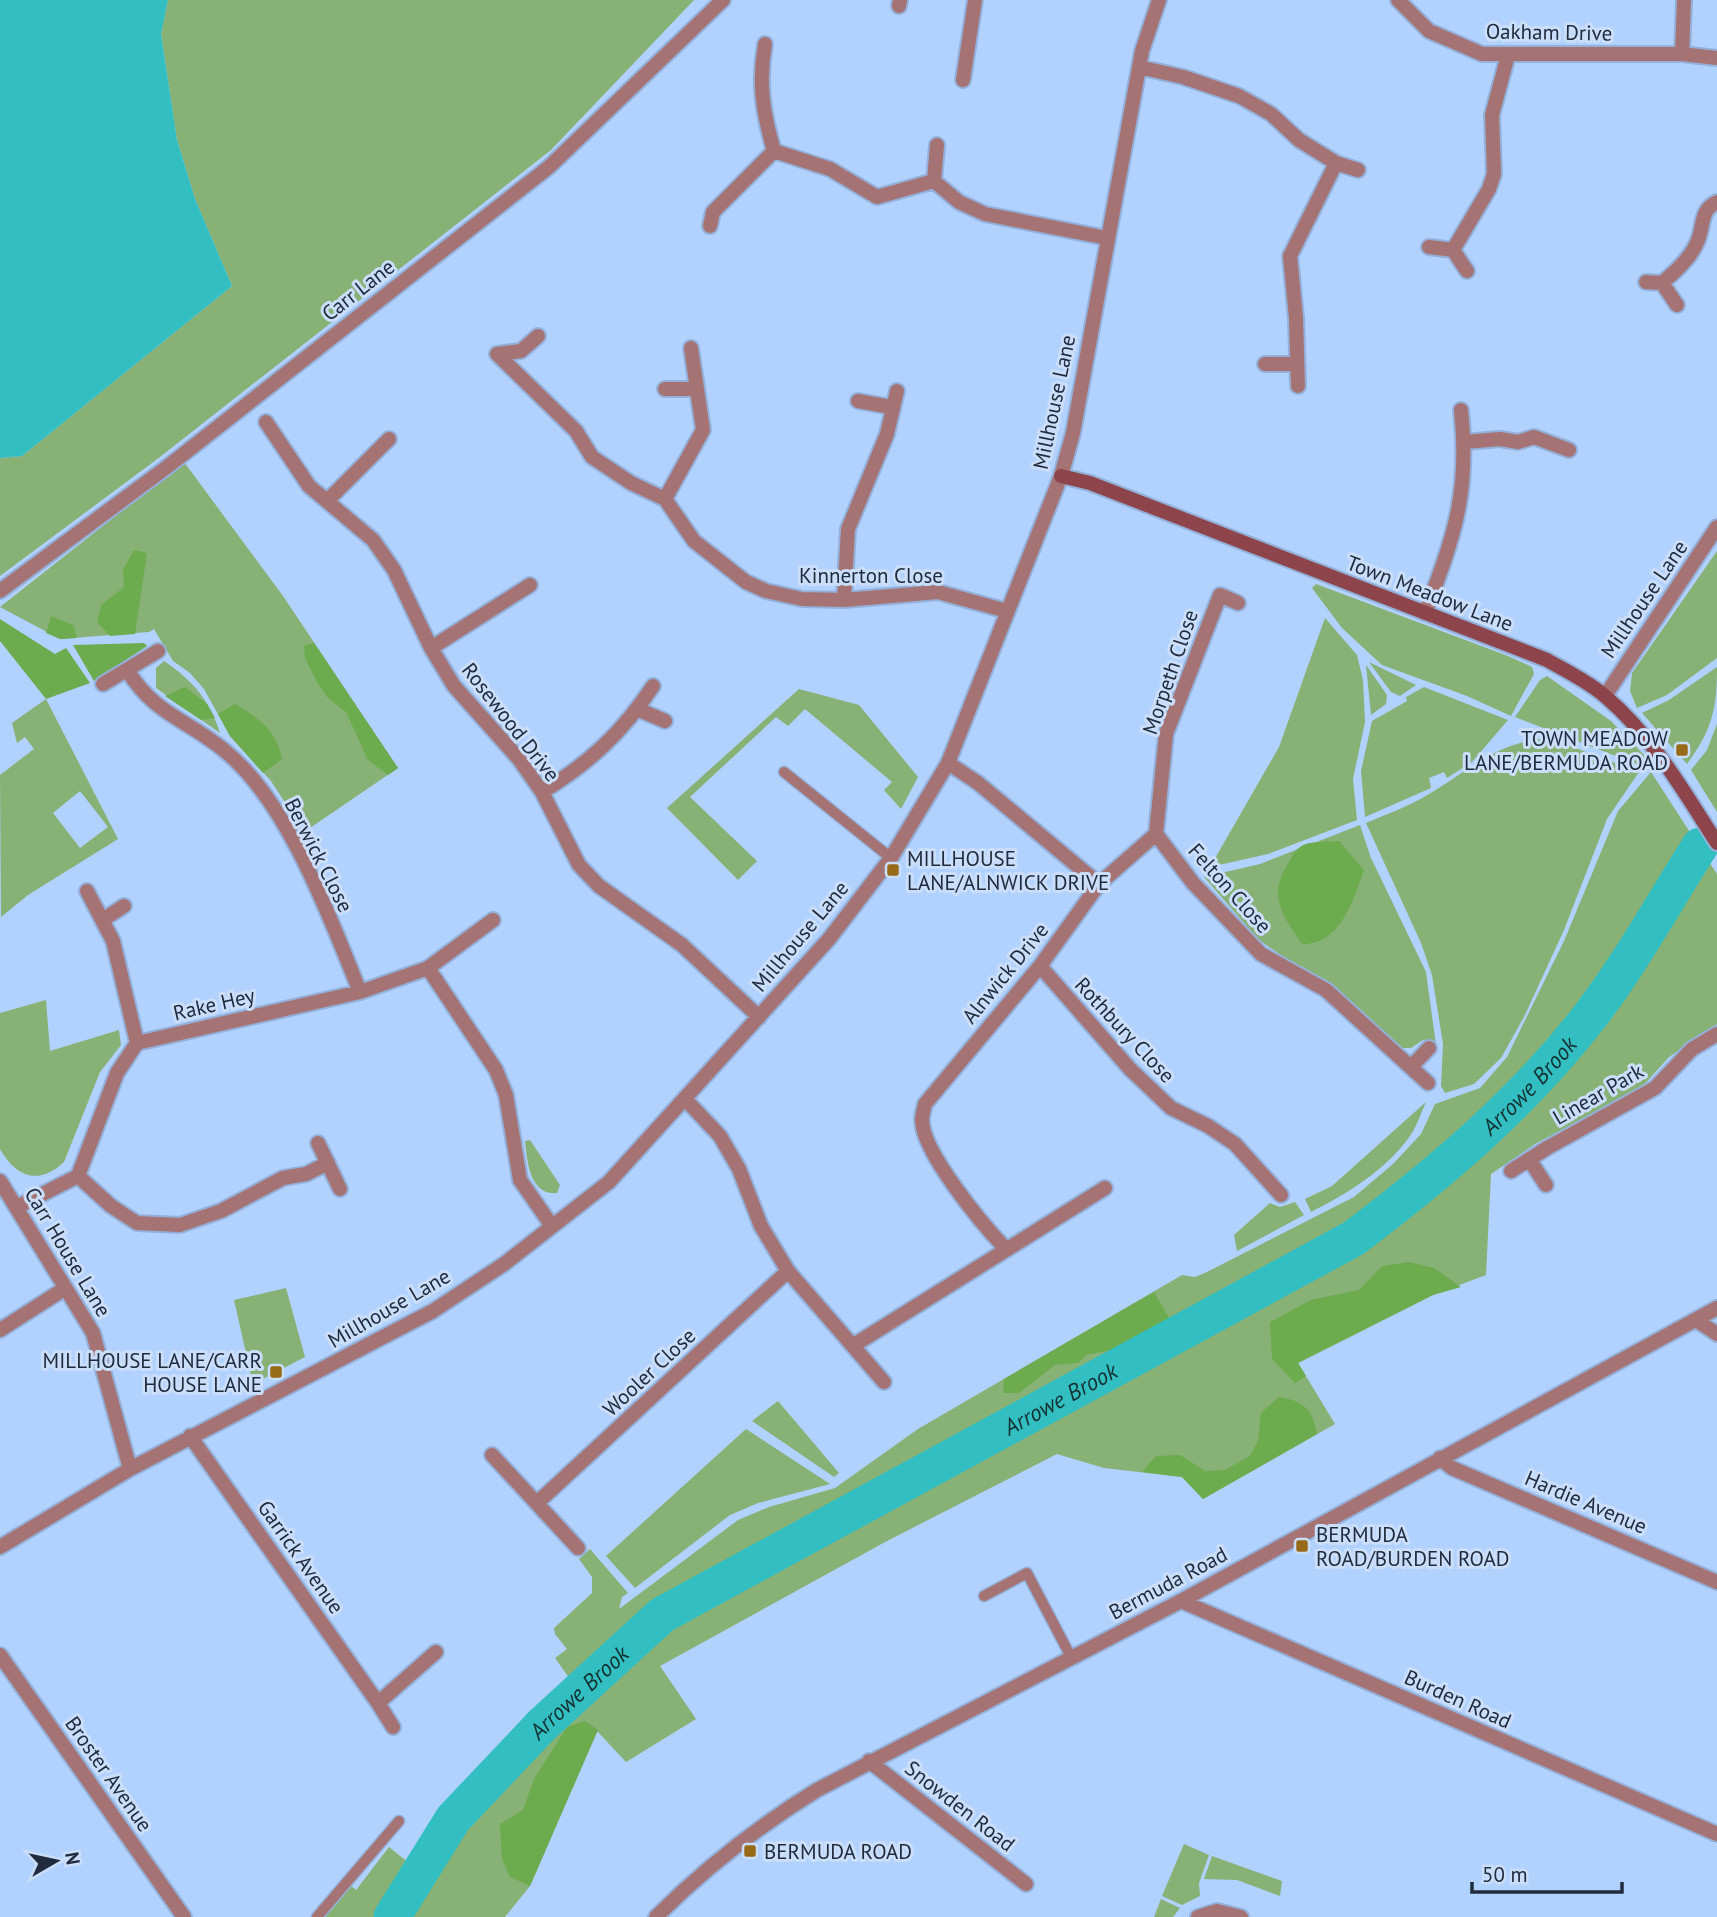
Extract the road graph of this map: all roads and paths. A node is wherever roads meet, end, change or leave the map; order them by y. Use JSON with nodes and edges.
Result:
{"nodes":[{"id":1,"x":723,"y":0,"type":"edge"},
{"id":2,"x":975,"y":0,"type":"edge"},
{"id":3,"x":1159,"y":0,"type":"edge"},
{"id":4,"x":1398,"y":0,"type":"edge"},
{"id":5,"x":1684,"y":0,"type":"edge"},
{"id":6,"x":765,"y":44,"type":"dead end"},
{"id":7,"x":1682,"y":54,"type":"junction"},
{"id":8,"x":1508,"y":55,"type":"junction"},
{"id":9,"x":1717,"y":58,"type":"edge"},
{"id":10,"x":1139,"y":67,"type":"junction"},
{"id":11,"x":963,"y":80,"type":"dead end"},
{"id":12,"x":937,"y":145,"type":"dead end"},
{"id":13,"x":774,"y":151,"type":"junction"},
{"id":14,"x":1336,"y":163,"type":"junction"},
{"id":15,"x":1359,"y":170,"type":"dead end"},
{"id":16,"x":934,"y":181,"type":"junction"},
{"id":17,"x":1717,"y":202,"type":"edge"},
{"id":18,"x":710,"y":226,"type":"dead end"},
{"id":19,"x":1107,"y":237,"type":"junction"},
{"id":20,"x":1429,"y":247,"type":"dead end"},
{"id":21,"x":1453,"y":250,"type":"junction"},
{"id":22,"x":1467,"y":271,"type":"dead end"},
{"id":23,"x":1646,"y":282,"type":"dead end"},
{"id":24,"x":1661,"y":283,"type":"junction"},
{"id":25,"x":1677,"y":305,"type":"dead end"},
{"id":26,"x":538,"y":336,"type":"dead end"},
{"id":27,"x":691,"y":348,"type":"dead end"},
{"id":28,"x":1265,"y":364,"type":"dead end"},
{"id":29,"x":1297,"y":364,"type":"junction"},
{"id":30,"x":1298,"y":386,"type":"dead end"},
{"id":31,"x":665,"y":389,"type":"dead end"},
{"id":32,"x":696,"y":389,"type":"junction"},
{"id":33,"x":897,"y":391,"type":"dead end"},
{"id":34,"x":858,"y":401,"type":"dead end"},
{"id":35,"x":891,"y":407,"type":"junction"},
{"id":36,"x":1461,"y":410,"type":"dead end"},
{"id":37,"x":266,"y":422,"type":"dead end"},
{"id":38,"x":389,"y":439,"type":"dead end"},
{"id":39,"x":1464,"y":442,"type":"junction"},
{"id":40,"x":1569,"y":450,"type":"dead end"},
{"id":41,"x":1061,"y":476,"type":"junction"},
{"id":42,"x":665,"y":499,"type":"junction"},
{"id":43,"x":327,"y":501,"type":"junction"},
{"id":44,"x":1717,"y":527,"type":"edge"},
{"id":45,"x":530,"y":585,"type":"dead end"},
{"id":46,"x":0,"y":591,"type":"edge"},
{"id":47,"x":844,"y":600,"type":"junction"},
{"id":48,"x":1238,"y":603,"type":"dead end"},
{"id":49,"x":1007,"y":611,"type":"junction"},
{"id":50,"x":1425,"y":613,"type":"junction"},
{"id":51,"x":430,"y":648,"type":"junction"},
{"id":52,"x":158,"y":651,"type":"dead end"},
{"id":53,"x":127,"y":670,"type":"junction"},
{"id":54,"x":103,"y":684,"type":"dead end"},
{"id":55,"x":653,"y":687,"type":"dead end"},
{"id":56,"x":1605,"y":696,"type":"junction"},
{"id":57,"x":638,"y":709,"type":"junction"},
{"id":58,"x":665,"y":721,"type":"dead end"},
{"id":59,"x":948,"y":763,"type":"junction"},
{"id":60,"x":783,"y":772,"type":"dead end"},
{"id":61,"x":542,"y":792,"type":"junction"},
{"id":62,"x":1156,"y":834,"type":"junction"},
{"id":63,"x":1717,"y":843,"type":"edge"},
{"id":64,"x":891,"y":858,"type":"junction"},
{"id":65,"x":1099,"y":884,"type":"junction"},
{"id":66,"x":87,"y":891,"type":"dead end"},
{"id":67,"x":124,"y":906,"type":"dead end"},
{"id":68,"x":104,"y":919,"type":"junction"},
{"id":69,"x":494,"y":920,"type":"dead end"},
{"id":70,"x":1040,"y":966,"type":"junction"},
{"id":71,"x":428,"y":968,"type":"junction"},
{"id":72,"x":360,"y":992,"type":"junction"},
{"id":73,"x":758,"y":1017,"type":"junction"},
{"id":74,"x":1717,"y":1034,"type":"edge"},
{"id":75,"x":137,"y":1043,"type":"junction"},
{"id":76,"x":1429,"y":1048,"type":"dead end"},
{"id":77,"x":1411,"y":1067,"type":"junction"},
{"id":78,"x":1428,"y":1083,"type":"dead end"},
{"id":79,"x":686,"y":1100,"type":"junction"},
{"id":80,"x":318,"y":1143,"type":"dead end"},
{"id":81,"x":1530,"y":1159,"type":"junction"},
{"id":82,"x":328,"y":1163,"type":"junction"},
{"id":83,"x":1511,"y":1171,"type":"dead end"},
{"id":84,"x":78,"y":1176,"type":"junction"},
{"id":85,"x":0,"y":1181,"type":"edge"},
{"id":86,"x":1546,"y":1185,"type":"dead end"},
{"id":87,"x":1105,"y":1188,"type":"dead end"},
{"id":88,"x":340,"y":1189,"type":"dead end"},
{"id":89,"x":1281,"y":1195,"type":"dead end"},
{"id":90,"x":17,"y":1207,"type":"junction"},
{"id":91,"x":552,"y":1226,"type":"junction"},
{"id":92,"x":1005,"y":1248,"type":"junction"},
{"id":93,"x":788,"y":1271,"type":"junction"},
{"id":94,"x":64,"y":1289,"type":"junction"},
{"id":95,"x":1717,"y":1308,"type":"edge"},
{"id":96,"x":1696,"y":1320,"type":"junction"},
{"id":97,"x":0,"y":1330,"type":"edge"},
{"id":98,"x":1717,"y":1334,"type":"edge"},
{"id":99,"x":854,"y":1345,"type":"junction"},
{"id":100,"x":884,"y":1382,"type":"dead end"},
{"id":101,"x":190,"y":1436,"type":"junction"},
{"id":102,"x":492,"y":1455,"type":"dead end"},
{"id":103,"x":1440,"y":1458,"type":"junction"},
{"id":104,"x":130,"y":1469,"type":"junction"},
{"id":105,"x":537,"y":1503,"type":"junction"},
{"id":106,"x":0,"y":1548,"type":"edge"},
{"id":107,"x":578,"y":1548,"type":"dead end"},
{"id":108,"x":1717,"y":1582,"type":"edge"},
{"id":109,"x":984,"y":1596,"type":"dead end"},
{"id":110,"x":1181,"y":1601,"type":"junction"},
{"id":111,"x":436,"y":1652,"type":"dead end"},
{"id":112,"x":0,"y":1655,"type":"edge"},
{"id":113,"x":1071,"y":1657,"type":"junction"},
{"id":114,"x":378,"y":1703,"type":"junction"},
{"id":115,"x":393,"y":1727,"type":"dead end"},
{"id":116,"x":869,"y":1761,"type":"junction"},
{"id":117,"x":399,"y":1821,"type":"dead end"},
{"id":118,"x":1717,"y":1835,"type":"edge"},
{"id":119,"x":1026,"y":1884,"type":"dead end"},
{"id":120,"x":184,"y":1917,"type":"edge"},
{"id":121,"x":317,"y":1917,"type":"edge"},
{"id":122,"x":656,"y":1917,"type":"edge"},
{"id":123,"x":1198,"y":1917,"type":"edge"},
{"id":124,"x":1241,"y":1917,"type":"edge"}],
"edges":[{"from":1,"to":46,"type":"street","name":"Carr Lane"},
{"from":2,"to":11,"type":"street"},
{"from":3,"to":10,"type":"street","name":"Millhouse Lane"},
{"from":4,"to":8,"type":"street","name":"Oakham Drive"},
{"from":5,"to":7,"type":"street"},
{"from":6,"to":13,"type":"street"},
{"from":7,"to":8,"type":"street","name":"Oakham Drive"},
{"from":7,"to":9,"type":"street","name":"Oakham Drive"},
{"from":8,"to":21,"type":"street"},
{"from":10,"to":14,"type":"street"},
{"from":10,"to":19,"type":"street","name":"Millhouse Lane"},
{"from":12,"to":16,"type":"street"},
{"from":13,"to":16,"type":"street"},
{"from":13,"to":18,"type":"street"},
{"from":14,"to":15,"type":"street"},
{"from":14,"to":29,"type":"street"},
{"from":16,"to":19,"type":"street"},
{"from":17,"to":24,"type":"street"},
{"from":19,"to":41,"type":"street","name":"Millhouse Lane"},
{"from":20,"to":21,"type":"street"},
{"from":21,"to":22,"type":"street"},
{"from":23,"to":24,"type":"street"},
{"from":24,"to":25,"type":"street"},
{"from":26,"to":42,"type":"street"},
{"from":27,"to":32,"type":"street"},
{"from":28,"to":29,"type":"street"},
{"from":29,"to":30,"type":"street"},
{"from":31,"to":32,"type":"street"},
{"from":32,"to":42,"type":"street"},
{"from":33,"to":35,"type":"street"},
{"from":34,"to":35,"type":"street"},
{"from":35,"to":47,"type":"street"},
{"from":36,"to":39,"type":"street"},
{"from":37,"to":43,"type":"street","name":"Rosewood Drive"},
{"from":38,"to":43,"type":"street"},
{"from":39,"to":40,"type":"street"},
{"from":39,"to":50,"type":"street"},
{"from":41,"to":49,"type":"street","name":"Millhouse Lane"},
{"from":41,"to":50,"type":"street","name":"Town Meadow Lane"},
{"from":42,"to":47,"type":"street","name":"Kinnerton Close"},
{"from":43,"to":51,"type":"street","name":"Rosewood Drive"},
{"from":44,"to":56,"type":"street","name":"Millhouse Lane"},
{"from":45,"to":51,"type":"street"},
{"from":47,"to":49,"type":"street","name":"Kinnerton Close"},
{"from":48,"to":62,"type":"street","name":"Morpeth Close"},
{"from":49,"to":59,"type":"street","name":"Millhouse Lane"},
{"from":50,"to":56,"type":"street","name":"Town Meadow Lane"},
{"from":51,"to":61,"type":"street","name":"Rosewood Drive"},
{"from":52,"to":53,"type":"street"},
{"from":53,"to":54,"type":"street"},
{"from":53,"to":72,"type":"street","name":"Berwick Close"},
{"from":55,"to":57,"type":"street"},
{"from":56,"to":63,"type":"street","name":"Town Meadow Lane"},
{"from":57,"to":58,"type":"street"},
{"from":57,"to":61,"type":"street"},
{"from":59,"to":64,"type":"street","name":"Millhouse Lane"},
{"from":59,"to":65,"type":"street"},
{"from":60,"to":64,"type":"lane"},
{"from":61,"to":73,"type":"street","name":"Rosewood Drive"},
{"from":62,"to":65,"type":"street"},
{"from":62,"to":77,"type":"street","name":"Felton Close"},
{"from":64,"to":73,"type":"street","name":"Millhouse Lane"},
{"from":65,"to":70,"type":"street","name":"Alnwick Drive"},
{"from":66,"to":68,"type":"street"},
{"from":67,"to":68,"type":"street"},
{"from":68,"to":75,"type":"street"},
{"from":69,"to":71,"type":"street","name":"Rake Hey"},
{"from":70,"to":89,"type":"street","name":"Rothbury Close"},
{"from":70,"to":92,"type":"street","name":"Alnwick Drive"},
{"from":71,"to":72,"type":"street","name":"Rake Hey"},
{"from":71,"to":91,"type":"street"},
{"from":72,"to":75,"type":"street","name":"Rake Hey"},
{"from":73,"to":79,"type":"street","name":"Millhouse Lane"},
{"from":74,"to":81,"type":"street","name":"Linear Park"},
{"from":75,"to":84,"type":"street"},
{"from":76,"to":77,"type":"street"},
{"from":77,"to":78,"type":"street","name":"Felton Close"},
{"from":79,"to":91,"type":"street","name":"Millhouse Lane"},
{"from":79,"to":93,"type":"street"},
{"from":80,"to":82,"type":"street"},
{"from":81,"to":83,"type":"street","name":"Linear Park"},
{"from":81,"to":86,"type":"street"},
{"from":82,"to":84,"type":"street"},
{"from":82,"to":88,"type":"street"},
{"from":84,"to":90,"type":"street"},
{"from":85,"to":90,"type":"street","name":"Carr House Lane"},
{"from":87,"to":92,"type":"street"},
{"from":90,"to":94,"type":"street","name":"Carr House Lane"},
{"from":91,"to":101,"type":"street","name":"Millhouse Lane"},
{"from":92,"to":99,"type":"street"},
{"from":93,"to":99,"type":"street"},
{"from":93,"to":105,"type":"street","name":"Wooler Close"},
{"from":94,"to":97,"type":"street"},
{"from":94,"to":104,"type":"street","name":"Carr House Lane"},
{"from":95,"to":96,"type":"street","name":"Bermuda Road"},
{"from":96,"to":98,"type":"street"},
{"from":96,"to":103,"type":"street","name":"Bermuda Road"},
{"from":99,"to":100,"type":"street"},
{"from":101,"to":104,"type":"street","name":"Millhouse Lane"},
{"from":101,"to":114,"type":"street","name":"Garrick Avenue"},
{"from":102,"to":105,"type":"street"},
{"from":103,"to":108,"type":"street","name":"Hardie Avenue"},
{"from":103,"to":110,"type":"street","name":"Bermuda Road"},
{"from":104,"to":106,"type":"street","name":"Millhouse Lane"},
{"from":105,"to":107,"type":"street"},
{"from":109,"to":113,"type":"lane"},
{"from":110,"to":113,"type":"street","name":"Bermuda Road"},
{"from":110,"to":118,"type":"street","name":"Burden Road"},
{"from":111,"to":114,"type":"street"},
{"from":112,"to":120,"type":"street","name":"Broster Avenue"},
{"from":113,"to":116,"type":"street","name":"Bermuda Road"},
{"from":114,"to":115,"type":"street","name":"Garrick Avenue"},
{"from":116,"to":119,"type":"street","name":"Snowden Road"},
{"from":116,"to":122,"type":"street","name":"Bermuda Road"},
{"from":117,"to":121,"type":"lane"},
{"from":123,"to":124,"type":"street"}]}
